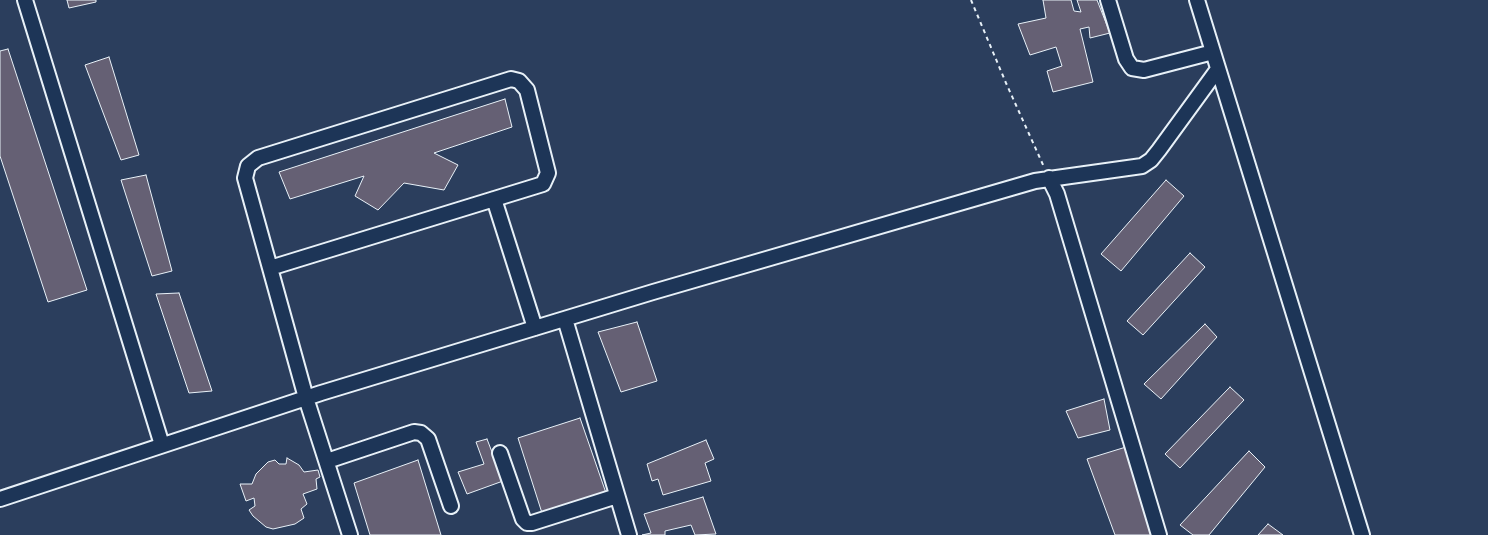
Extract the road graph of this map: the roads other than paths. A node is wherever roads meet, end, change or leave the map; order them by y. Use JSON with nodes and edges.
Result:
{"nodes":[{"id":1,"x":24,"y":0,"type":"edge"},
{"id":2,"x":1108,"y":0,"type":"edge"},
{"id":3,"x":1197,"y":0,"type":"edge"},
{"id":4,"x":1213,"y":52,"type":"junction"},
{"id":5,"x":1218,"y":69,"type":"junction"},
{"id":6,"x":1049,"y":178,"type":"junction"},
{"id":7,"x":494,"y":199,"type":"junction"},
{"id":8,"x":270,"y":268,"type":"junction"},
{"id":9,"x":565,"y":319,"type":"junction"},
{"id":10,"x":535,"y":328,"type":"junction"},
{"id":11,"x":306,"y":398,"type":"junction"},
{"id":12,"x":162,"y":445,"type":"junction"},
{"id":13,"x":500,"y":454,"type":"dead end"},
{"id":14,"x":326,"y":462,"type":"junction"},
{"id":15,"x":617,"y":496,"type":"junction"},
{"id":16,"x":0,"y":499,"type":"edge"},
{"id":17,"x":451,"y":506,"type":"dead end"},
{"id":18,"x":350,"y":535,"type":"edge"},
{"id":19,"x":629,"y":535,"type":"edge"},
{"id":20,"x":1160,"y":535,"type":"edge"},
{"id":21,"x":1362,"y":535,"type":"edge"}],
"edges":[{"from":1,"to":12,"type":"lane"},
{"from":2,"to":4,"type":"lane"},
{"from":3,"to":4,"type":"lane"},
{"from":4,"to":5,"type":"lane"},
{"from":5,"to":6,"type":"lane"},
{"from":5,"to":21,"type":"lane"},
{"from":6,"to":9,"type":"lane"},
{"from":6,"to":20,"type":"lane"},
{"from":7,"to":8,"type":"lane"},
{"from":7,"to":8,"type":"lane"},
{"from":7,"to":10,"type":"lane"},
{"from":8,"to":11,"type":"lane"},
{"from":9,"to":10,"type":"lane"},
{"from":9,"to":15,"type":"lane"},
{"from":10,"to":11,"type":"lane"},
{"from":11,"to":12,"type":"lane"},
{"from":11,"to":14,"type":"lane"},
{"from":12,"to":16,"type":"lane"},
{"from":13,"to":15,"type":"lane"},
{"from":14,"to":17,"type":"lane"},
{"from":14,"to":18,"type":"lane"},
{"from":15,"to":19,"type":"lane"}]}
